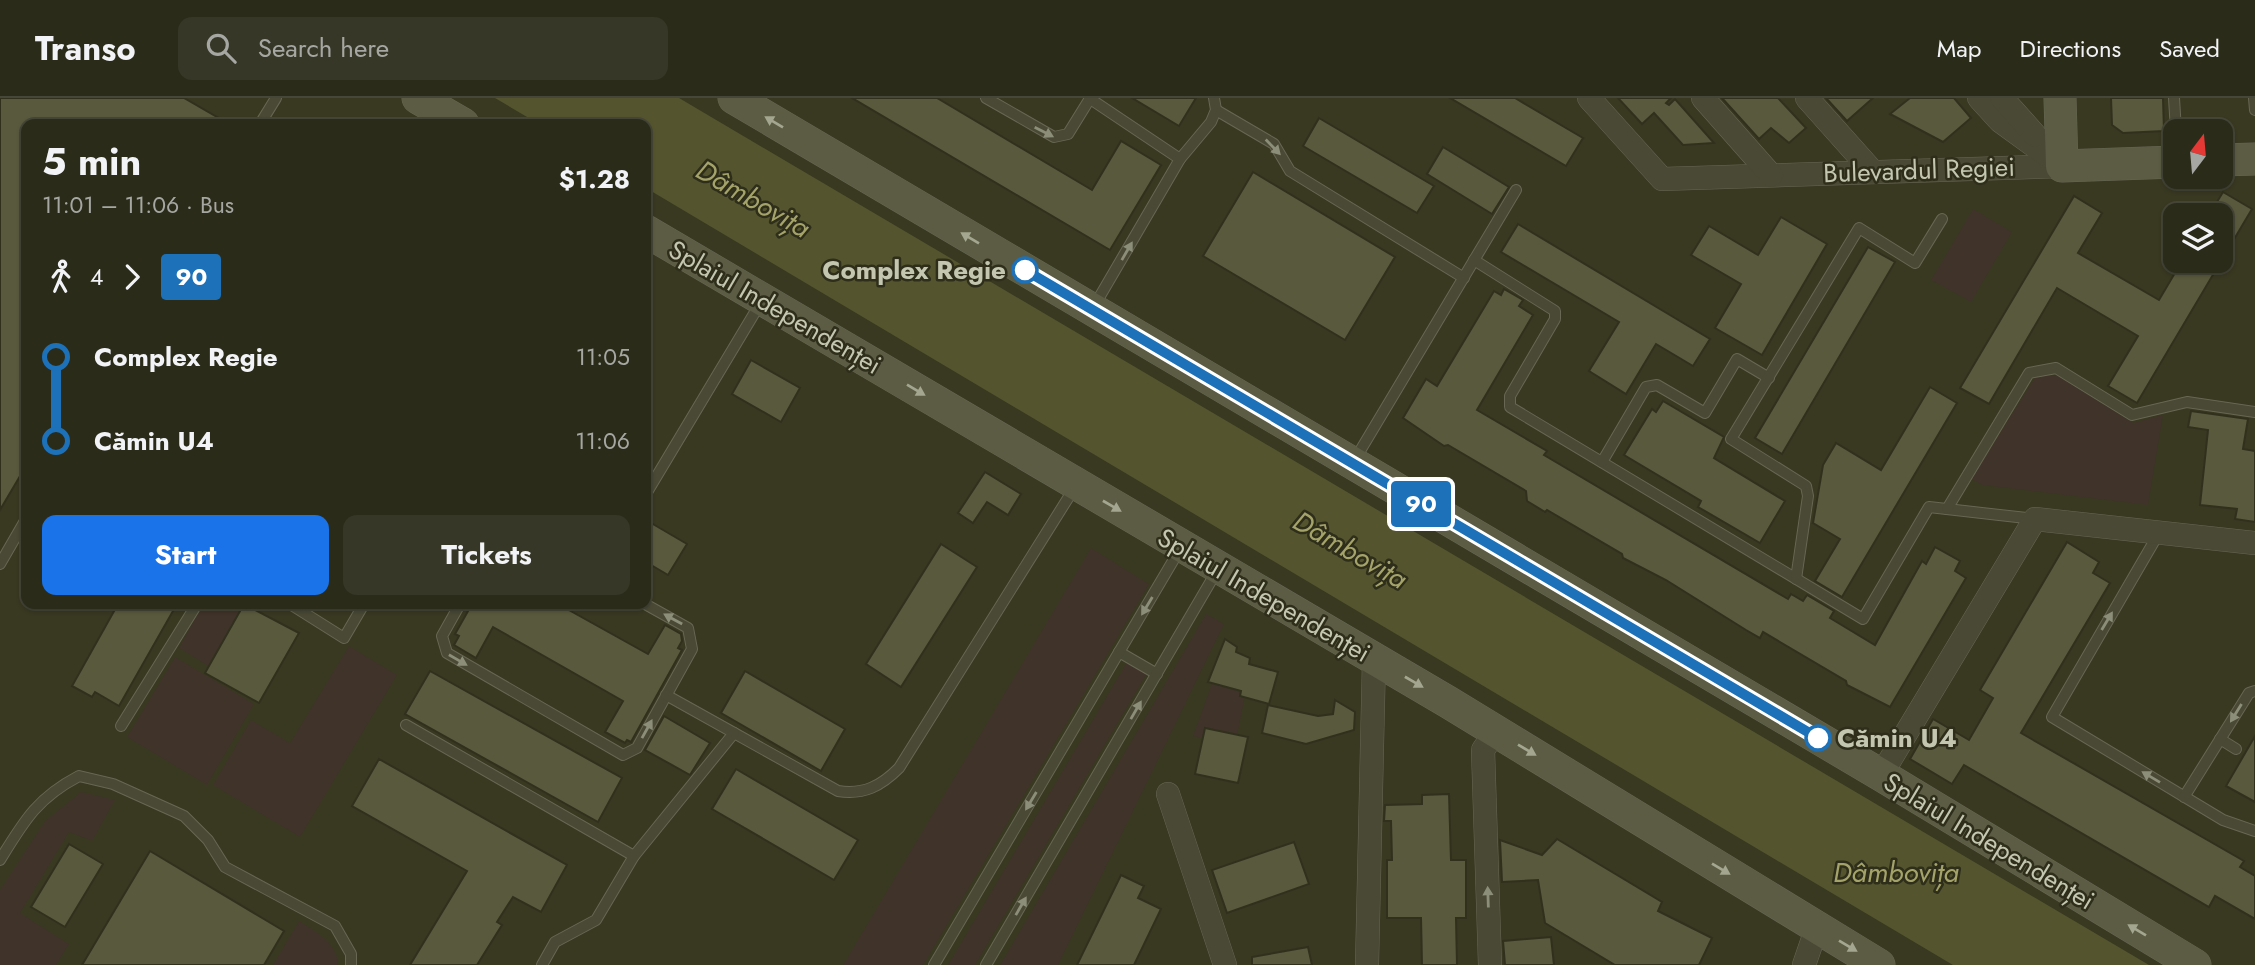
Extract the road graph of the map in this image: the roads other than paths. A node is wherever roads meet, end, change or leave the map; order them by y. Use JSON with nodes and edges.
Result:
{"nodes":[{"id":1,"x":276,"y":98,"type":"edge"},
{"id":2,"x":418,"y":98,"type":"edge"},
{"id":3,"x":734,"y":98,"type":"edge"},
{"id":4,"x":986,"y":98,"type":"edge"},
{"id":5,"x":1214,"y":98,"type":"edge"},
{"id":6,"x":1589,"y":98,"type":"edge"},
{"id":7,"x":1703,"y":98,"type":"edge"},
{"id":8,"x":1807,"y":98,"type":"edge"},
{"id":9,"x":1979,"y":98,"type":"edge"},
{"id":10,"x":2002,"y":98,"type":"edge"},
{"id":11,"x":2060,"y":98,"type":"edge"},
{"id":12,"x":2174,"y":98,"type":"edge"},
{"id":13,"x":2255,"y":98,"type":"edge"},
{"id":14,"x":1089,"y":99,"type":"edge"},
{"id":15,"x":1216,"y":110,"type":"junction"},
{"id":16,"x":2255,"y":110,"type":"edge"},
{"id":17,"x":263,"y":119,"type":"edge"},
{"id":18,"x":454,"y":119,"type":"edge"},
{"id":19,"x":2175,"y":119,"type":"edge"},
{"id":20,"x":1180,"y":159,"type":"junction"},
{"id":21,"x":2255,"y":159,"type":"edge"},
{"id":22,"x":2233,"y":160,"type":"edge"},
{"id":23,"x":2163,"y":162,"type":"edge"},
{"id":24,"x":2063,"y":166,"type":"junction"},
{"id":25,"x":1873,"y":172,"type":"junction"},
{"id":26,"x":1771,"y":175,"type":"junction"},
{"id":27,"x":1516,"y":190,"type":"dead end"},
{"id":28,"x":1942,"y":219,"type":"dead end"},
{"id":29,"x":651,"y":235,"type":"edge"},
{"id":30,"x":1474,"y":260,"type":"junction"},
{"id":31,"x":1464,"y":278,"type":"junction"},
{"id":32,"x":763,"y":299,"type":"junction"},
{"id":33,"x":1092,"y":310,"type":"junction"},
{"id":34,"x":1769,"y":378,"type":"junction"},
{"id":35,"x":2255,"y":412,"type":"edge"},
{"id":36,"x":1602,"y":462,"type":"junction"},
{"id":37,"x":1353,"y":464,"type":"junction"},
{"id":38,"x":1076,"y":485,"type":"junction"},
{"id":39,"x":651,"y":486,"type":"edge"},
{"id":40,"x":1947,"y":509,"type":"junction"},
{"id":41,"x":2035,"y":519,"type":"junction"},
{"id":42,"x":21,"y":528,"type":"edge"},
{"id":43,"x":2159,"y":533,"type":"junction"},
{"id":44,"x":2255,"y":543,"type":"edge"},
{"id":45,"x":1182,"y":547,"type":"junction"},
{"id":46,"x":0,"y":564,"type":"edge"},
{"id":47,"x":1219,"y":569,"type":"junction"},
{"id":48,"x":1796,"y":579,"type":"junction"},
{"id":49,"x":651,"y":607,"type":"edge"},
{"id":50,"x":194,"y":609,"type":"edge"},
{"id":51,"x":298,"y":609,"type":"edge"},
{"id":52,"x":361,"y":609,"type":"edge"},
{"id":53,"x":457,"y":609,"type":"edge"},
{"id":54,"x":1119,"y":652,"type":"junction"},
{"id":55,"x":1374,"y":659,"type":"junction"},
{"id":56,"x":1157,"y":674,"type":"junction"},
{"id":57,"x":2255,"y":691,"type":"edge"},
{"id":58,"x":666,"y":695,"type":"junction"},
{"id":59,"x":406,"y":725,"type":"dead end"},
{"id":60,"x":121,"y":726,"type":"dead end"},
{"id":61,"x":1496,"y":731,"type":"junction"},
{"id":62,"x":734,"y":733,"type":"junction"},
{"id":63,"x":2220,"y":739,"type":"junction"},
{"id":64,"x":2236,"y":749,"type":"dead end"},
{"id":65,"x":1881,"y":775,"type":"junction"},
{"id":66,"x":1168,"y":794,"type":"dead end"},
{"id":67,"x":2184,"y":797,"type":"junction"},
{"id":68,"x":2255,"y":831,"type":"edge"},
{"id":69,"x":634,"y":856,"type":"junction"},
{"id":70,"x":0,"y":860,"type":"edge"},
{"id":71,"x":1817,"y":928,"type":"junction"},
{"id":72,"x":351,"y":965,"type":"edge"},
{"id":73,"x":542,"y":965,"type":"edge"},
{"id":74,"x":934,"y":965,"type":"edge"},
{"id":75,"x":986,"y":965,"type":"edge"},
{"id":76,"x":1225,"y":965,"type":"edge"},
{"id":77,"x":1367,"y":965,"type":"edge"},
{"id":78,"x":1490,"y":965,"type":"edge"},
{"id":79,"x":1804,"y":965,"type":"edge"},
{"id":80,"x":1879,"y":965,"type":"edge"},
{"id":81,"x":2195,"y":965,"type":"edge"}],
"edges":[{"from":1,"to":17,"type":"lane"},
{"from":2,"to":18,"type":"main road"},
{"from":33,"to":3,"type":"main road","name":"Splaiul Independenței","one_way":true},
{"from":4,"to":14,"type":"lane","one_way":true},
{"from":5,"to":15,"type":"lane"},
{"from":6,"to":26,"type":"street","name":"Bulevardul Regiei"},
{"from":7,"to":26,"type":"street"},
{"from":8,"to":25,"type":"street"},
{"from":9,"to":24,"type":"street"},
{"from":10,"to":24,"type":"street"},
{"from":11,"to":24,"type":"main road"},
{"from":12,"to":19,"type":"lane"},
{"from":13,"to":16,"type":"lane"},
{"from":14,"to":20,"type":"lane"},
{"from":15,"to":20,"type":"lane"},
{"from":15,"to":31,"type":"lane","one_way":true},
{"from":33,"to":20,"type":"lane","one_way":true},
{"from":21,"to":22,"type":"main road"},
{"from":23,"to":24,"type":"main road","name":"Bulevardul Regiei"},
{"from":24,"to":25,"type":"street","name":"Bulevardul Regiei"},
{"from":25,"to":26,"type":"street","name":"Bulevardul Regiei"},
{"from":27,"to":30,"type":"lane"},
{"from":28,"to":34,"type":"lane"},
{"from":29,"to":32,"type":"main road","name":"Splaiul Independenței"},
{"from":30,"to":31,"type":"lane"},
{"from":30,"to":36,"type":"lane"},
{"from":31,"to":37,"type":"lane"},
{"from":32,"to":38,"type":"main road","name":"Splaiul Independenței","one_way":true},
{"from":32,"to":39,"type":"lane"},
{"from":33,"to":37,"type":"main road","name":"Splaiul Independenței"},
{"from":34,"to":36,"type":"lane"},
{"from":34,"to":48,"type":"lane"},
{"from":35,"to":40,"type":"lane"},
{"from":36,"to":48,"type":"lane"},
{"from":37,"to":65,"type":"main road","name":"Splaiul Independenței"},
{"from":38,"to":45,"type":"main road","name":"Splaiul Independenței","one_way":true},
{"from":38,"to":62,"type":"lane"},
{"from":40,"to":41,"type":"lane"},
{"from":40,"to":48,"type":"lane"},
{"from":41,"to":43,"type":"street"},
{"from":41,"to":65,"type":"street"},
{"from":42,"to":46,"type":"lane"},
{"from":43,"to":44,"type":"street"},
{"from":67,"to":43,"type":"lane","one_way":true},
{"from":45,"to":47,"type":"main road","name":"Splaiul Independenței"},
{"from":45,"to":54,"type":"lane","one_way":true},
{"from":47,"to":55,"type":"main road","name":"Splaiul Independenței"},
{"from":47,"to":56,"type":"lane"},
{"from":58,"to":49,"type":"lane","one_way":true},
{"from":50,"to":60,"type":"lane"},
{"from":51,"to":52,"type":"lane"},
{"from":53,"to":58,"type":"lane","one_way":true},
{"from":54,"to":56,"type":"lane"},
{"from":54,"to":74,"type":"lane","one_way":true},
{"from":55,"to":61,"type":"main road","name":"Splaiul Independenței","one_way":true},
{"from":55,"to":77,"type":"street"},
{"from":75,"to":56,"type":"lane","one_way":true},
{"from":57,"to":63,"type":"lane","one_way":true},
{"from":58,"to":62,"type":"lane"},
{"from":59,"to":69,"type":"lane"},
{"from":61,"to":71,"type":"main road","name":"Splaiul Independenței","one_way":true},
{"from":78,"to":61,"type":"street","one_way":true},
{"from":62,"to":69,"type":"lane"},
{"from":63,"to":64,"type":"lane"},
{"from":63,"to":67,"type":"lane"},
{"from":81,"to":65,"type":"main road","name":"Splaiul Independenței","one_way":true},
{"from":66,"to":76,"type":"street"},
{"from":67,"to":68,"type":"lane"},
{"from":69,"to":73,"type":"lane"},
{"from":70,"to":72,"type":"lane"},
{"from":71,"to":79,"type":"street"},
{"from":71,"to":80,"type":"main road","name":"Splaiul Independenței","one_way":true}]}
